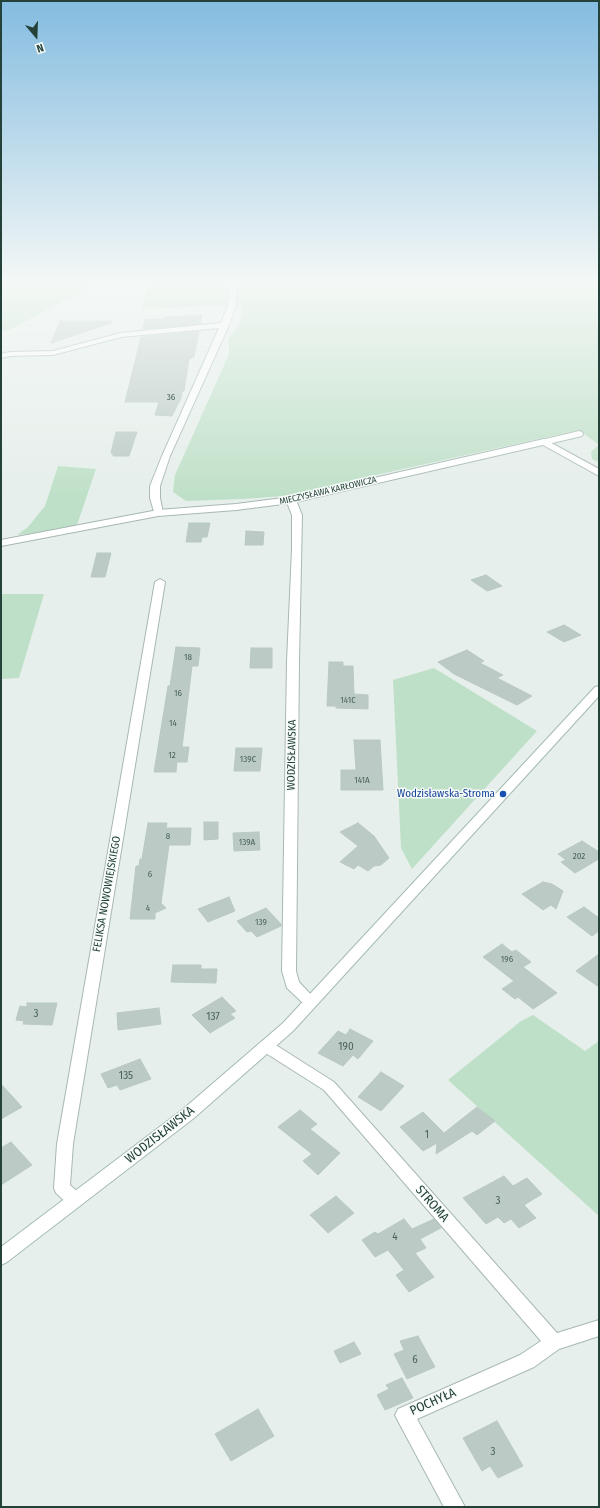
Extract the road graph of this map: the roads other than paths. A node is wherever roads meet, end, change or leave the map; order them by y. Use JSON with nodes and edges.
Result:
{"nodes":[{"id":1,"x":211,"y":355,"type":"edge"},
{"id":2,"x":579,"y":434,"type":"dead end"},
{"id":3,"x":544,"y":442,"type":"junction"},
{"id":4,"x":599,"y":473,"type":"edge"},
{"id":5,"x":291,"y":500,"type":"junction"},
{"id":6,"x":158,"y":513,"type":"junction"},
{"id":7,"x":1,"y":543,"type":"edge"},
{"id":8,"x":160,"y":582,"type":"dead end"},
{"id":9,"x":599,"y":689,"type":"edge"},
{"id":10,"x":311,"y":1002,"type":"junction"},
{"id":11,"x":266,"y":1046,"type":"junction"},
{"id":12,"x":75,"y":1200,"type":"junction"},
{"id":13,"x":1,"y":1256,"type":"edge"},
{"id":14,"x":599,"y":1328,"type":"edge"},
{"id":15,"x":554,"y":1342,"type":"junction"},
{"id":16,"x":455,"y":1507,"type":"edge"}],
"edges":[{"from":1,"to":6,"type":"street"},
{"from":2,"to":3,"type":"street","name":"MIECZYSŁAWA KARŁOWICZA"},
{"from":3,"to":4,"type":"street"},
{"from":3,"to":5,"type":"street","name":"MIECZYSŁAWA KARŁOWICZA"},
{"from":5,"to":6,"type":"street","name":"MIECZYSŁAWA KARŁOWICZA"},
{"from":5,"to":10,"type":"street","name":"WODZISŁAWSKA"},
{"from":6,"to":7,"type":"street","name":"MIECZYSŁAWA KARŁOWICZA"},
{"from":8,"to":12,"type":"street","name":"FELIKSA NOWOWIEJSKIEGO"},
{"from":9,"to":10,"type":"street","name":"WODZISŁAWSKA"},
{"from":10,"to":11,"type":"street","name":"WODZISŁAWSKA"},
{"from":11,"to":12,"type":"street","name":"WODZISŁAWSKA"},
{"from":11,"to":15,"type":"street","name":"STROMA"},
{"from":12,"to":13,"type":"street","name":"WODZISŁAWSKA"},
{"from":14,"to":15,"type":"street"},
{"from":15,"to":16,"type":"street","name":"POCHYŁA"}]}
